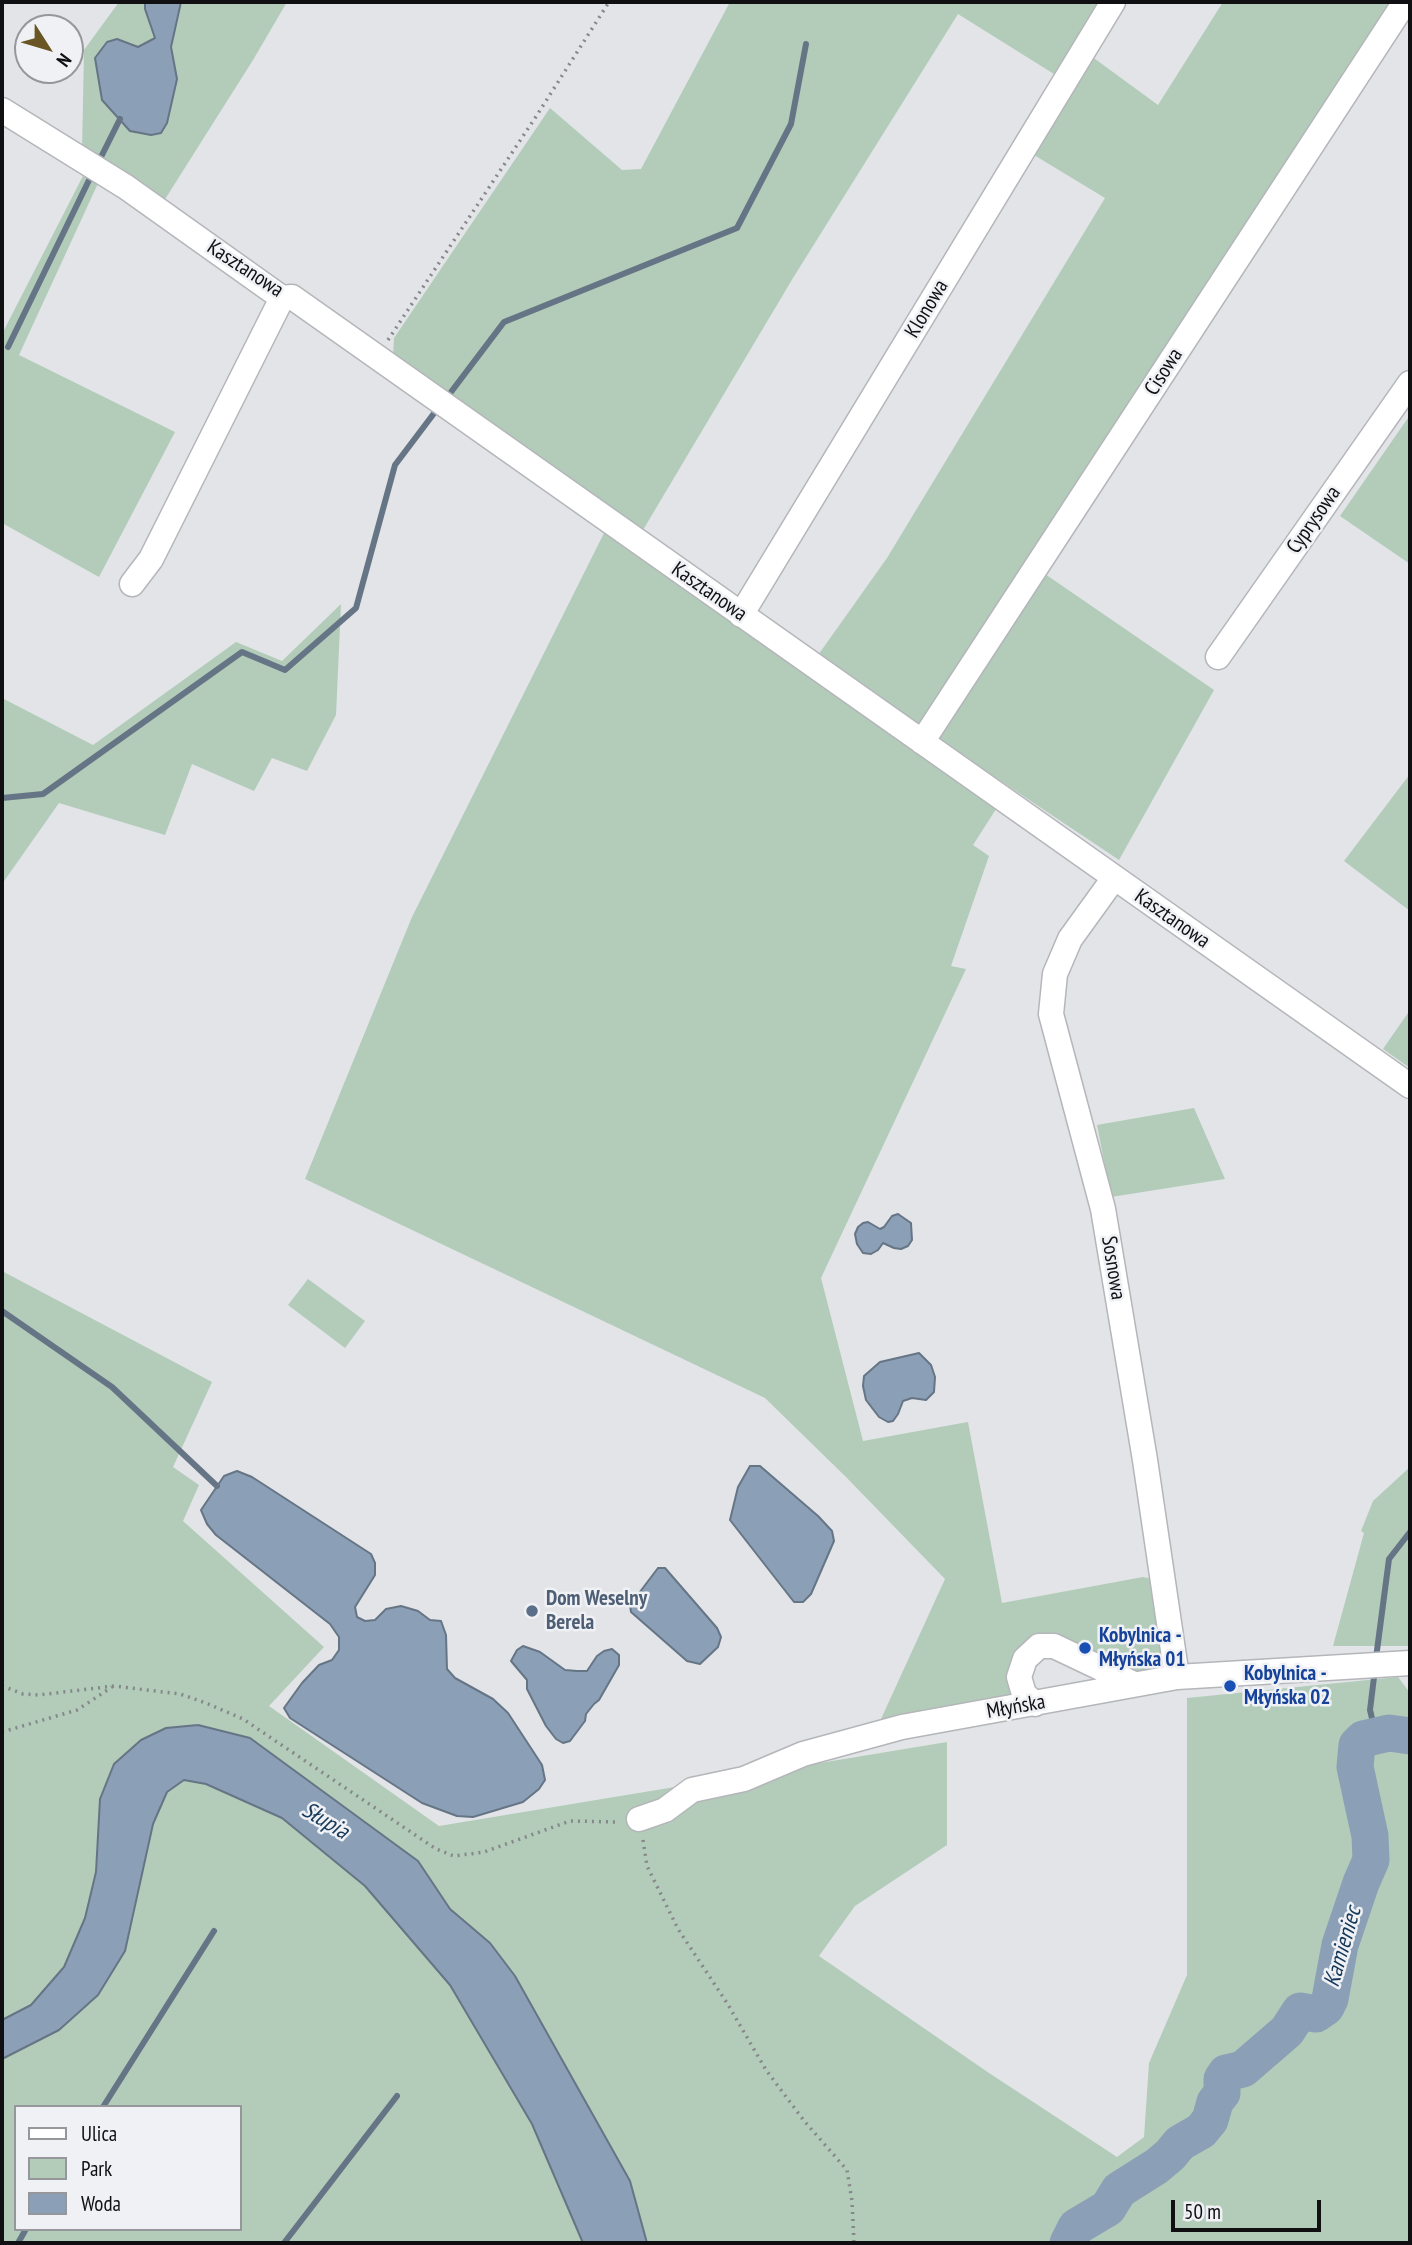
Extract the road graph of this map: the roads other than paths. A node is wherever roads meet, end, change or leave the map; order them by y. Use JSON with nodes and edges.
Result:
{"nodes":[{"id":1,"x":1113,"y":2,"type":"edge"},
{"id":2,"x":1405,"y":2,"type":"edge"},
{"id":3,"x":2,"y":110,"type":"edge"},
{"id":4,"x":282,"y":298,"type":"junction"},
{"id":5,"x":1410,"y":383,"type":"edge"},
{"id":6,"x":132,"y":584,"type":"dead end"},
{"id":7,"x":741,"y":615,"type":"junction"},
{"id":8,"x":1218,"y":657,"type":"dead end"},
{"id":9,"x":922,"y":742,"type":"junction"},
{"id":10,"x":1114,"y":878,"type":"junction"},
{"id":11,"x":1410,"y":1086,"type":"edge"},
{"id":12,"x":1410,"y":1663,"type":"edge"},
{"id":13,"x":1177,"y":1677,"type":"junction"},
{"id":14,"x":1134,"y":1684,"type":"junction"},
{"id":15,"x":1035,"y":1704,"type":"junction"},
{"id":16,"x":639,"y":1819,"type":"road end"}],
"edges":[{"from":1,"to":7,"type":"street","name":"Klonowa"},
{"from":2,"to":9,"type":"street","name":"Cisowa"},
{"from":3,"to":4,"type":"street","name":"Kasztanowa"},
{"from":4,"to":6,"type":"street"},
{"from":4,"to":7,"type":"street","name":"Kasztanowa"},
{"from":5,"to":8,"type":"street","name":"Cyprysowa"},
{"from":7,"to":9,"type":"street","name":"Kasztanowa"},
{"from":9,"to":10,"type":"street","name":"Kasztanowa"},
{"from":10,"to":11,"type":"street","name":"Kasztanowa"},
{"from":10,"to":13,"type":"street","name":"Sosnowa"},
{"from":12,"to":13,"type":"street","name":"Młyńska"},
{"from":13,"to":14,"type":"street","name":"Młyńska"},
{"from":14,"to":15,"type":"street","name":"Młyńska"},
{"from":14,"to":15,"type":"street"},
{"from":15,"to":16,"type":"street","name":"Młyńska"}]}
